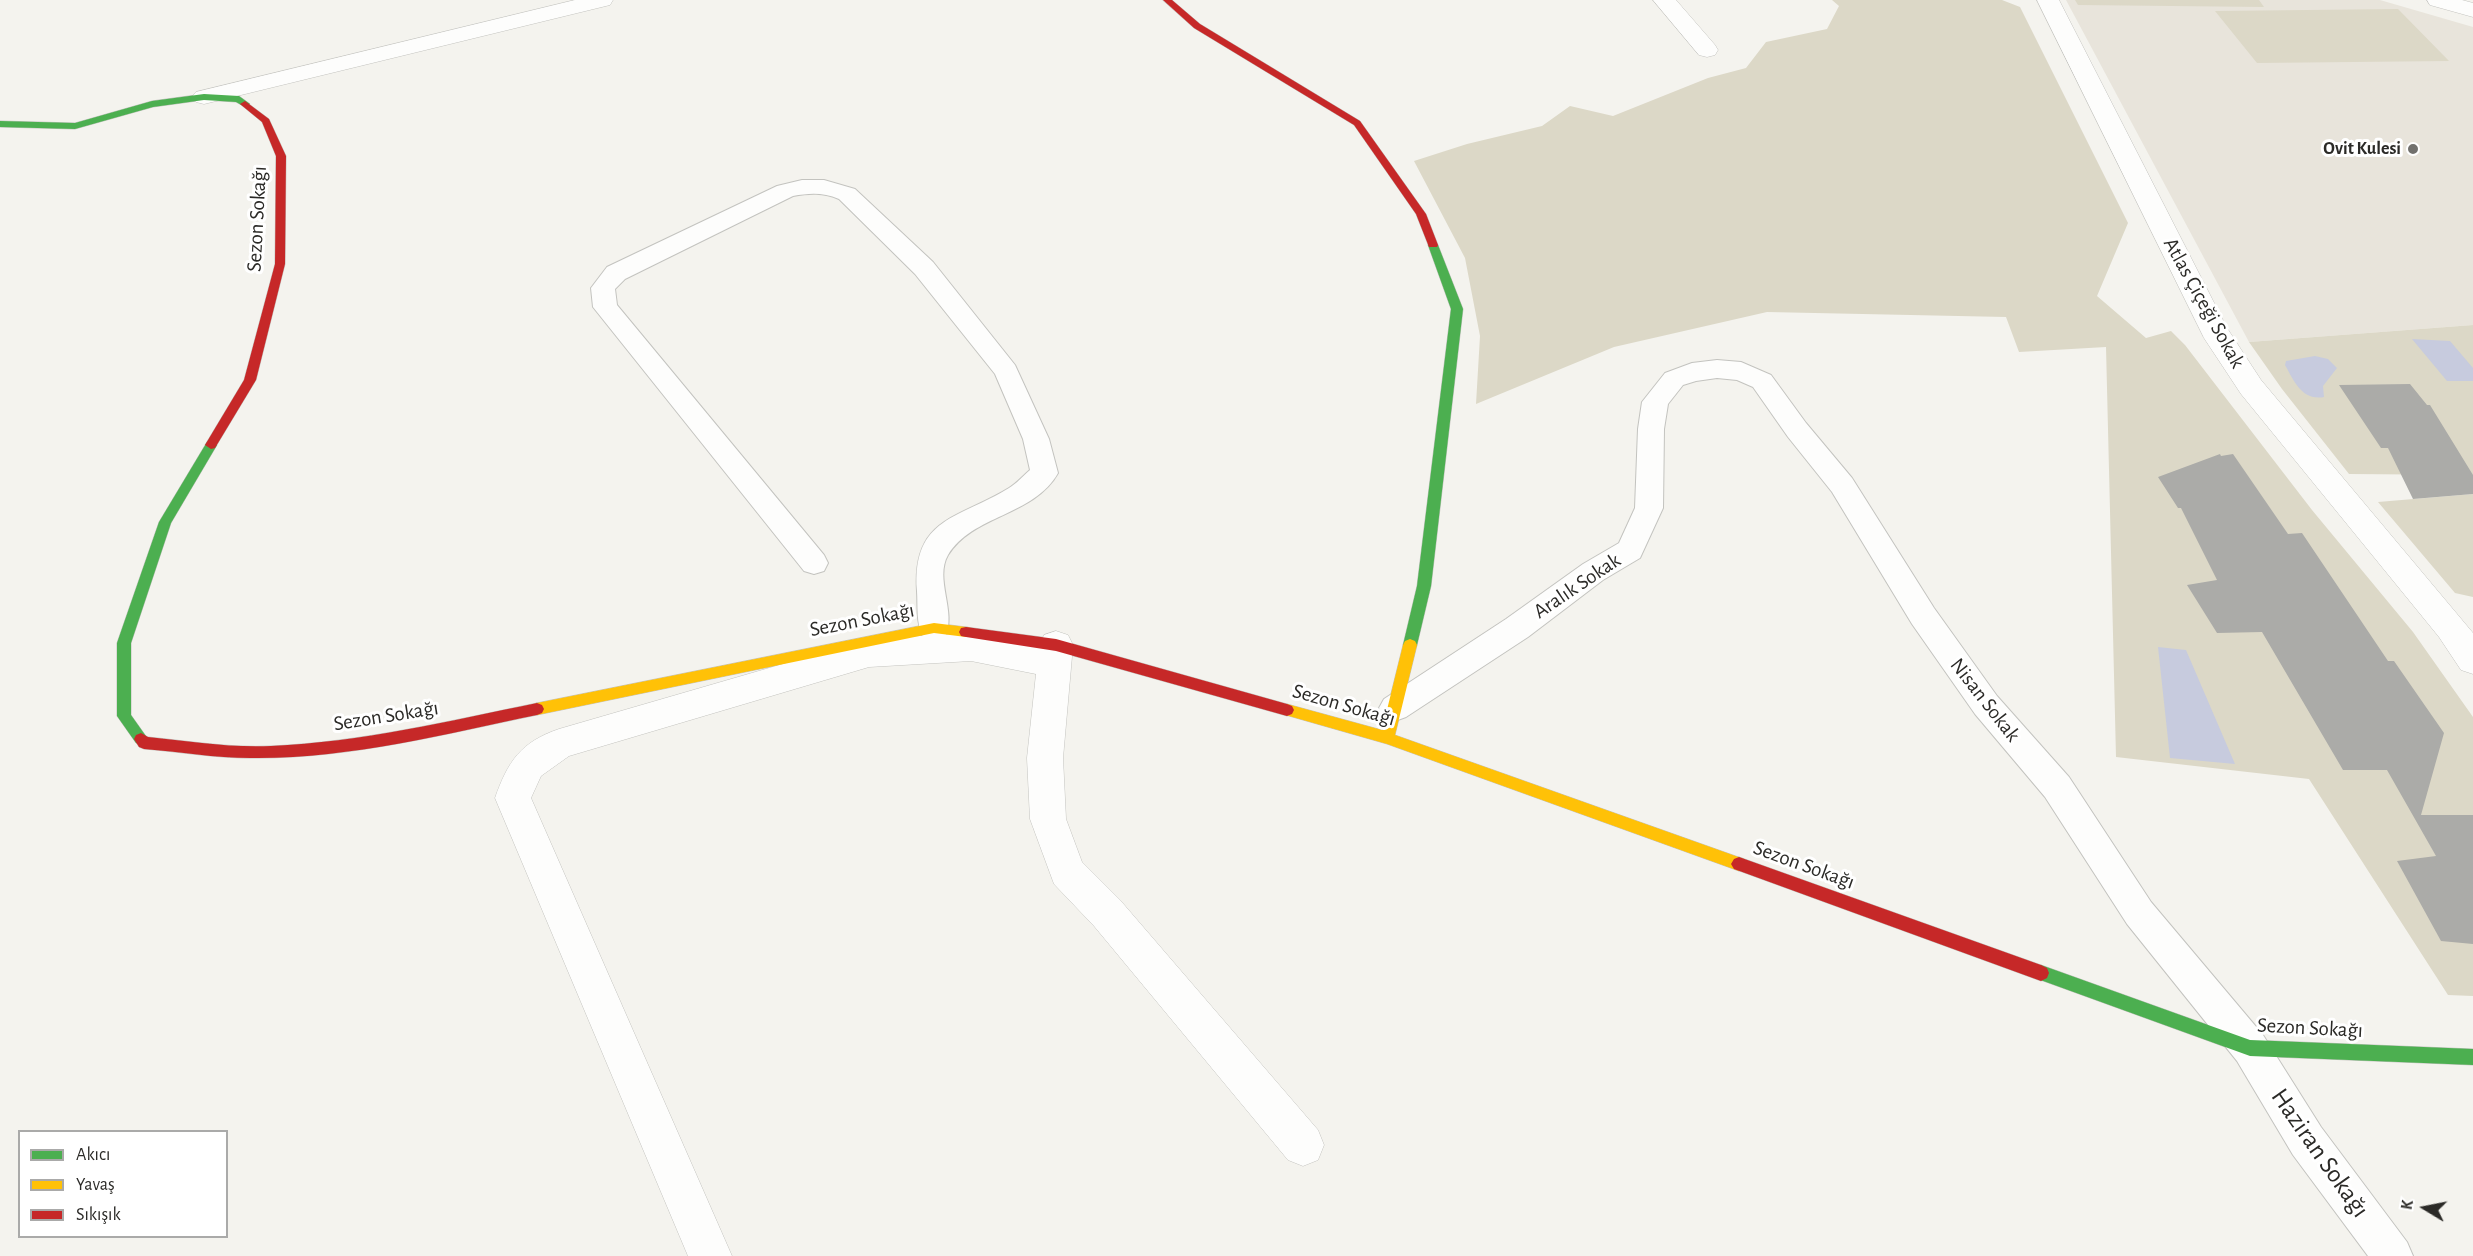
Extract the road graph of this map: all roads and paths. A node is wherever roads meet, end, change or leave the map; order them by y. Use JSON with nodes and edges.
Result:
{"nodes":[{"id":1,"x":602,"y":0,"type":"edge"},
{"id":2,"x":1167,"y":0,"type":"edge"},
{"id":3,"x":1664,"y":0,"type":"edge"},
{"id":4,"x":2048,"y":0,"type":"edge"},
{"id":5,"x":2438,"y":0,"type":"edge"},
{"id":6,"x":2473,"y":10,"type":"edge"},
{"id":7,"x":1707,"y":50,"type":"dead end"},
{"id":8,"x":204,"y":97,"type":"junction"},
{"id":9,"x":0,"y":124,"type":"edge"},
{"id":10,"x":1717,"y":369,"type":"joint"},
{"id":11,"x":814,"y":563,"type":"dead end"},
{"id":12,"x":934,"y":628,"type":"junction"},
{"id":13,"x":2462,"y":628,"type":"edge"},
{"id":14,"x":1055,"y":655,"type":"junction"},
{"id":15,"x":2473,"y":660,"type":"edge"},
{"id":16,"x":1395,"y":708,"type":"junction"},
{"id":17,"x":1387,"y":738,"type":"junction"},
{"id":18,"x":2250,"y":1047,"type":"junction"},
{"id":19,"x":2473,"y":1057,"type":"edge"},
{"id":20,"x":1303,"y":1145,"type":"dead end"},
{"id":21,"x":710,"y":1256,"type":"edge"},
{"id":22,"x":2393,"y":1256,"type":"edge"}],
"edges":[{"from":1,"to":8,"type":"street"},
{"from":2,"to":16,"type":"street"},
{"from":3,"to":7,"type":"street"},
{"from":4,"to":13,"type":"street","name":"Atlas Çiçeği Sokak"},
{"from":5,"to":6,"type":"street"},
{"from":8,"to":9,"type":"street","name":"Sezon Sokağı"},
{"from":8,"to":12,"type":"street","name":"Sezon Sokağı"},
{"from":10,"to":16,"type":"lane","name":"Aralık Sokak"},
{"from":10,"to":18,"type":"lane","name":"Nisan Sokak"},
{"from":11,"to":12,"type":"lane"},
{"from":12,"to":14,"type":"street","name":"Sezon Sokağı"},
{"from":13,"to":15,"type":"street","name":"Atlas Çiçeği Sokak"},
{"from":14,"to":17,"type":"street","name":"Sezon Sokağı"},
{"from":14,"to":20,"type":"street"},
{"from":14,"to":21,"type":"street"},
{"from":16,"to":17,"type":"street"},
{"from":17,"to":18,"type":"street","name":"Sezon Sokağı"},
{"from":18,"to":19,"type":"street","name":"Sezon Sokağı"},
{"from":18,"to":22,"type":"lane","name":"Haziran Sokağı"}]}
